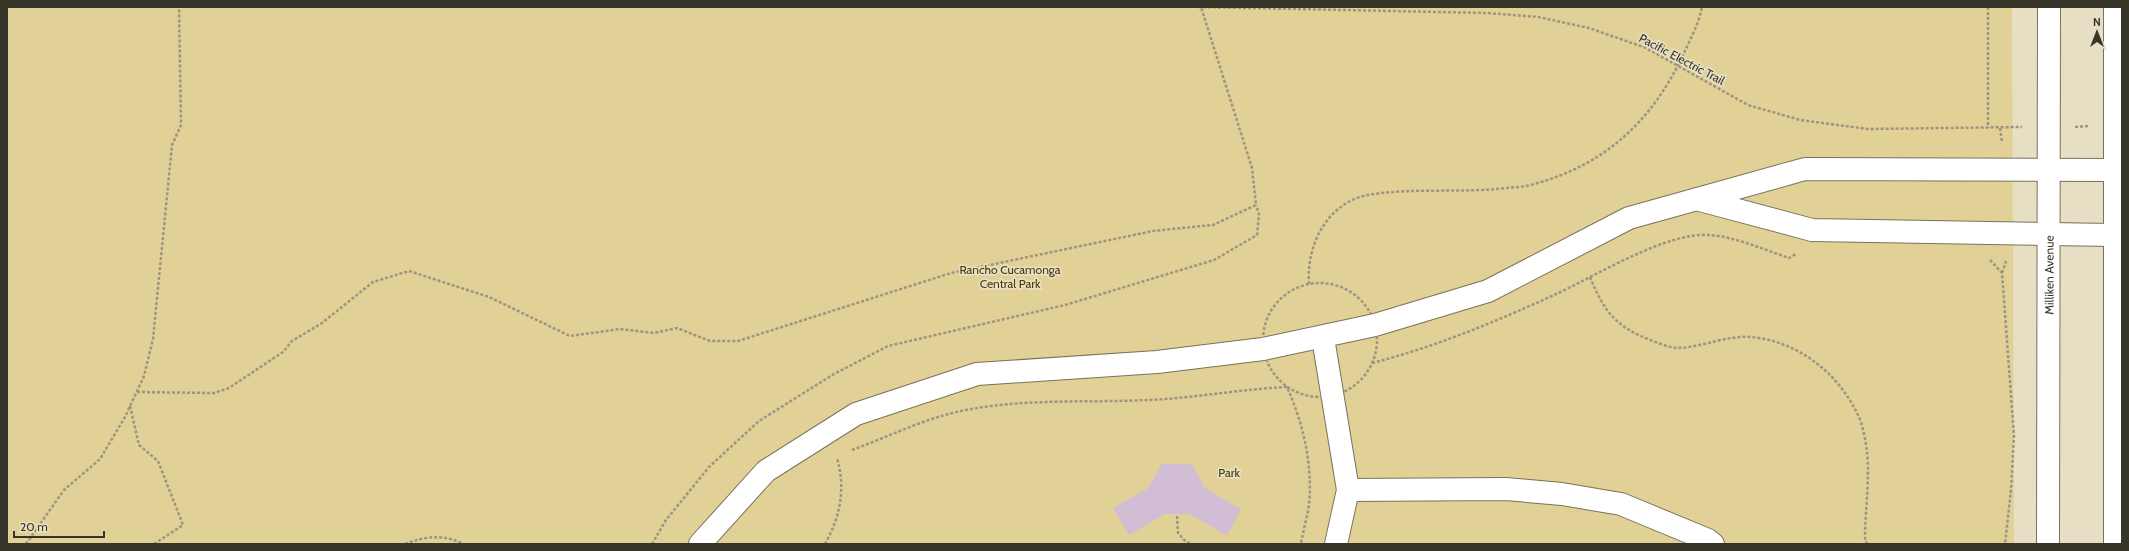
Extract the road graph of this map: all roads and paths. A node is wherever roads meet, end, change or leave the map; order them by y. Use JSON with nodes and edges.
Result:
{"nodes":[{"id":1,"x":179,"y":7,"type":"edge"},
{"id":2,"x":1200,"y":7,"type":"edge"},
{"id":3,"x":1702,"y":7,"type":"edge"},
{"id":4,"x":1988,"y":7,"type":"edge"},
{"id":5,"x":2049,"y":7,"type":"edge"},
{"id":6,"x":2115,"y":7,"type":"edge"},
{"id":7,"x":1678,"y":66,"type":"junction"},
{"id":8,"x":2000,"y":128,"type":"dead end"},
{"id":9,"x":2004,"y":170,"type":"junction"},
{"id":10,"x":2050,"y":170,"type":"junction"},
{"id":11,"x":2114,"y":170,"type":"junction"},
{"id":12,"x":1694,"y":199,"type":"junction"},
{"id":13,"x":1256,"y":205,"type":"junction"},
{"id":14,"x":2008,"y":232,"type":"junction"},
{"id":15,"x":2050,"y":232,"type":"junction"},
{"id":16,"x":2114,"y":235,"type":"junction"},
{"id":17,"x":1799,"y":253,"type":"dead end"},
{"id":18,"x":1986,"y":255,"type":"dead end"},
{"id":19,"x":2002,"y":273,"type":"junction"},
{"id":20,"x":1590,"y":277,"type":"junction"},
{"id":21,"x":1309,"y":284,"type":"junction"},
{"id":22,"x":1368,"y":310,"type":"dead end"},
{"id":23,"x":1264,"y":332,"type":"dead end"},
{"id":24,"x":1323,"y":338,"type":"junction"},
{"id":25,"x":1376,"y":351,"type":"dead end"},
{"id":26,"x":1372,"y":362,"type":"junction"},
{"id":27,"x":1270,"y":368,"type":"dead end"},
{"id":28,"x":1288,"y":387,"type":"junction"},
{"id":29,"x":1349,"y":389,"type":"dead end"},
{"id":30,"x":136,"y":392,"type":"junction"},
{"id":31,"x":1312,"y":396,"type":"dead end"},
{"id":32,"x":130,"y":406,"type":"junction"},
{"id":33,"x":850,"y":451,"type":"dead end"},
{"id":34,"x":843,"y":454,"type":"dead end"},
{"id":35,"x":836,"y":456,"type":"junction"},
{"id":36,"x":830,"y":460,"type":"dead end"},
{"id":37,"x":1348,"y":490,"type":"junction"},
{"id":38,"x":1177,"y":516,"type":"dead end"},
{"id":39,"x":26,"y":544,"type":"edge"},
{"id":40,"x":154,"y":544,"type":"edge"},
{"id":41,"x":405,"y":544,"type":"edge"},
{"id":42,"x":464,"y":544,"type":"edge"},
{"id":43,"x":652,"y":544,"type":"edge"},
{"id":44,"x":700,"y":544,"type":"edge"},
{"id":45,"x":825,"y":544,"type":"edge"},
{"id":46,"x":1192,"y":544,"type":"edge"},
{"id":47,"x":1301,"y":544,"type":"edge"},
{"id":48,"x":1336,"y":544,"type":"edge"},
{"id":49,"x":1713,"y":544,"type":"edge"},
{"id":50,"x":1867,"y":544,"type":"edge"},
{"id":51,"x":2005,"y":544,"type":"edge"},
{"id":52,"x":2048,"y":544,"type":"edge"},
{"id":53,"x":2115,"y":544,"type":"edge"}],
"edges":[{"from":1,"to":30,"type":"path"},
{"from":2,"to":7,"type":"path","name":"Pacific Electric Trail"},
{"from":2,"to":13,"type":"path"},
{"from":3,"to":7,"type":"path"},
{"from":4,"to":7,"type":"path","name":"Pacific Electric Trail"},
{"from":5,"to":10,"type":"main road","name":"Milliken Avenue"},
{"from":6,"to":11,"type":"main road"},
{"from":7,"to":21,"type":"path"},
{"from":8,"to":9,"type":"path"},
{"from":9,"to":10,"type":"main road"},
{"from":9,"to":12,"type":"main road"},
{"from":10,"to":11,"type":"main road"},
{"from":10,"to":15,"type":"main road","name":"Milliken Avenue"},
{"from":11,"to":16,"type":"main road"},
{"from":12,"to":14,"type":"main road"},
{"from":12,"to":24,"type":"main road"},
{"from":13,"to":30,"type":"path"},
{"from":13,"to":43,"type":"path"},
{"from":14,"to":15,"type":"main road"},
{"from":14,"to":19,"type":"path"},
{"from":15,"to":16,"type":"main road"},
{"from":15,"to":52,"type":"main road","name":"Milliken Avenue"},
{"from":16,"to":53,"type":"main road"},
{"from":17,"to":20,"type":"path"},
{"from":18,"to":19,"type":"path"},
{"from":19,"to":51,"type":"path"},
{"from":20,"to":26,"type":"path"},
{"from":20,"to":50,"type":"path"},
{"from":21,"to":22,"type":"path"},
{"from":21,"to":23,"type":"path"},
{"from":24,"to":37,"type":"main road"},
{"from":24,"to":44,"type":"main road"},
{"from":25,"to":26,"type":"path"},
{"from":26,"to":29,"type":"path"},
{"from":27,"to":28,"type":"path"},
{"from":28,"to":31,"type":"path"},
{"from":28,"to":33,"type":"path"},
{"from":28,"to":47,"type":"path"},
{"from":30,"to":32,"type":"path"},
{"from":32,"to":39,"type":"path"},
{"from":32,"to":40,"type":"path"},
{"from":34,"to":35,"type":"path"},
{"from":35,"to":36,"type":"path"},
{"from":35,"to":45,"type":"path"},
{"from":37,"to":48,"type":"main road"},
{"from":37,"to":49,"type":"main road"},
{"from":38,"to":46,"type":"path"},
{"from":41,"to":42,"type":"path"}]}
